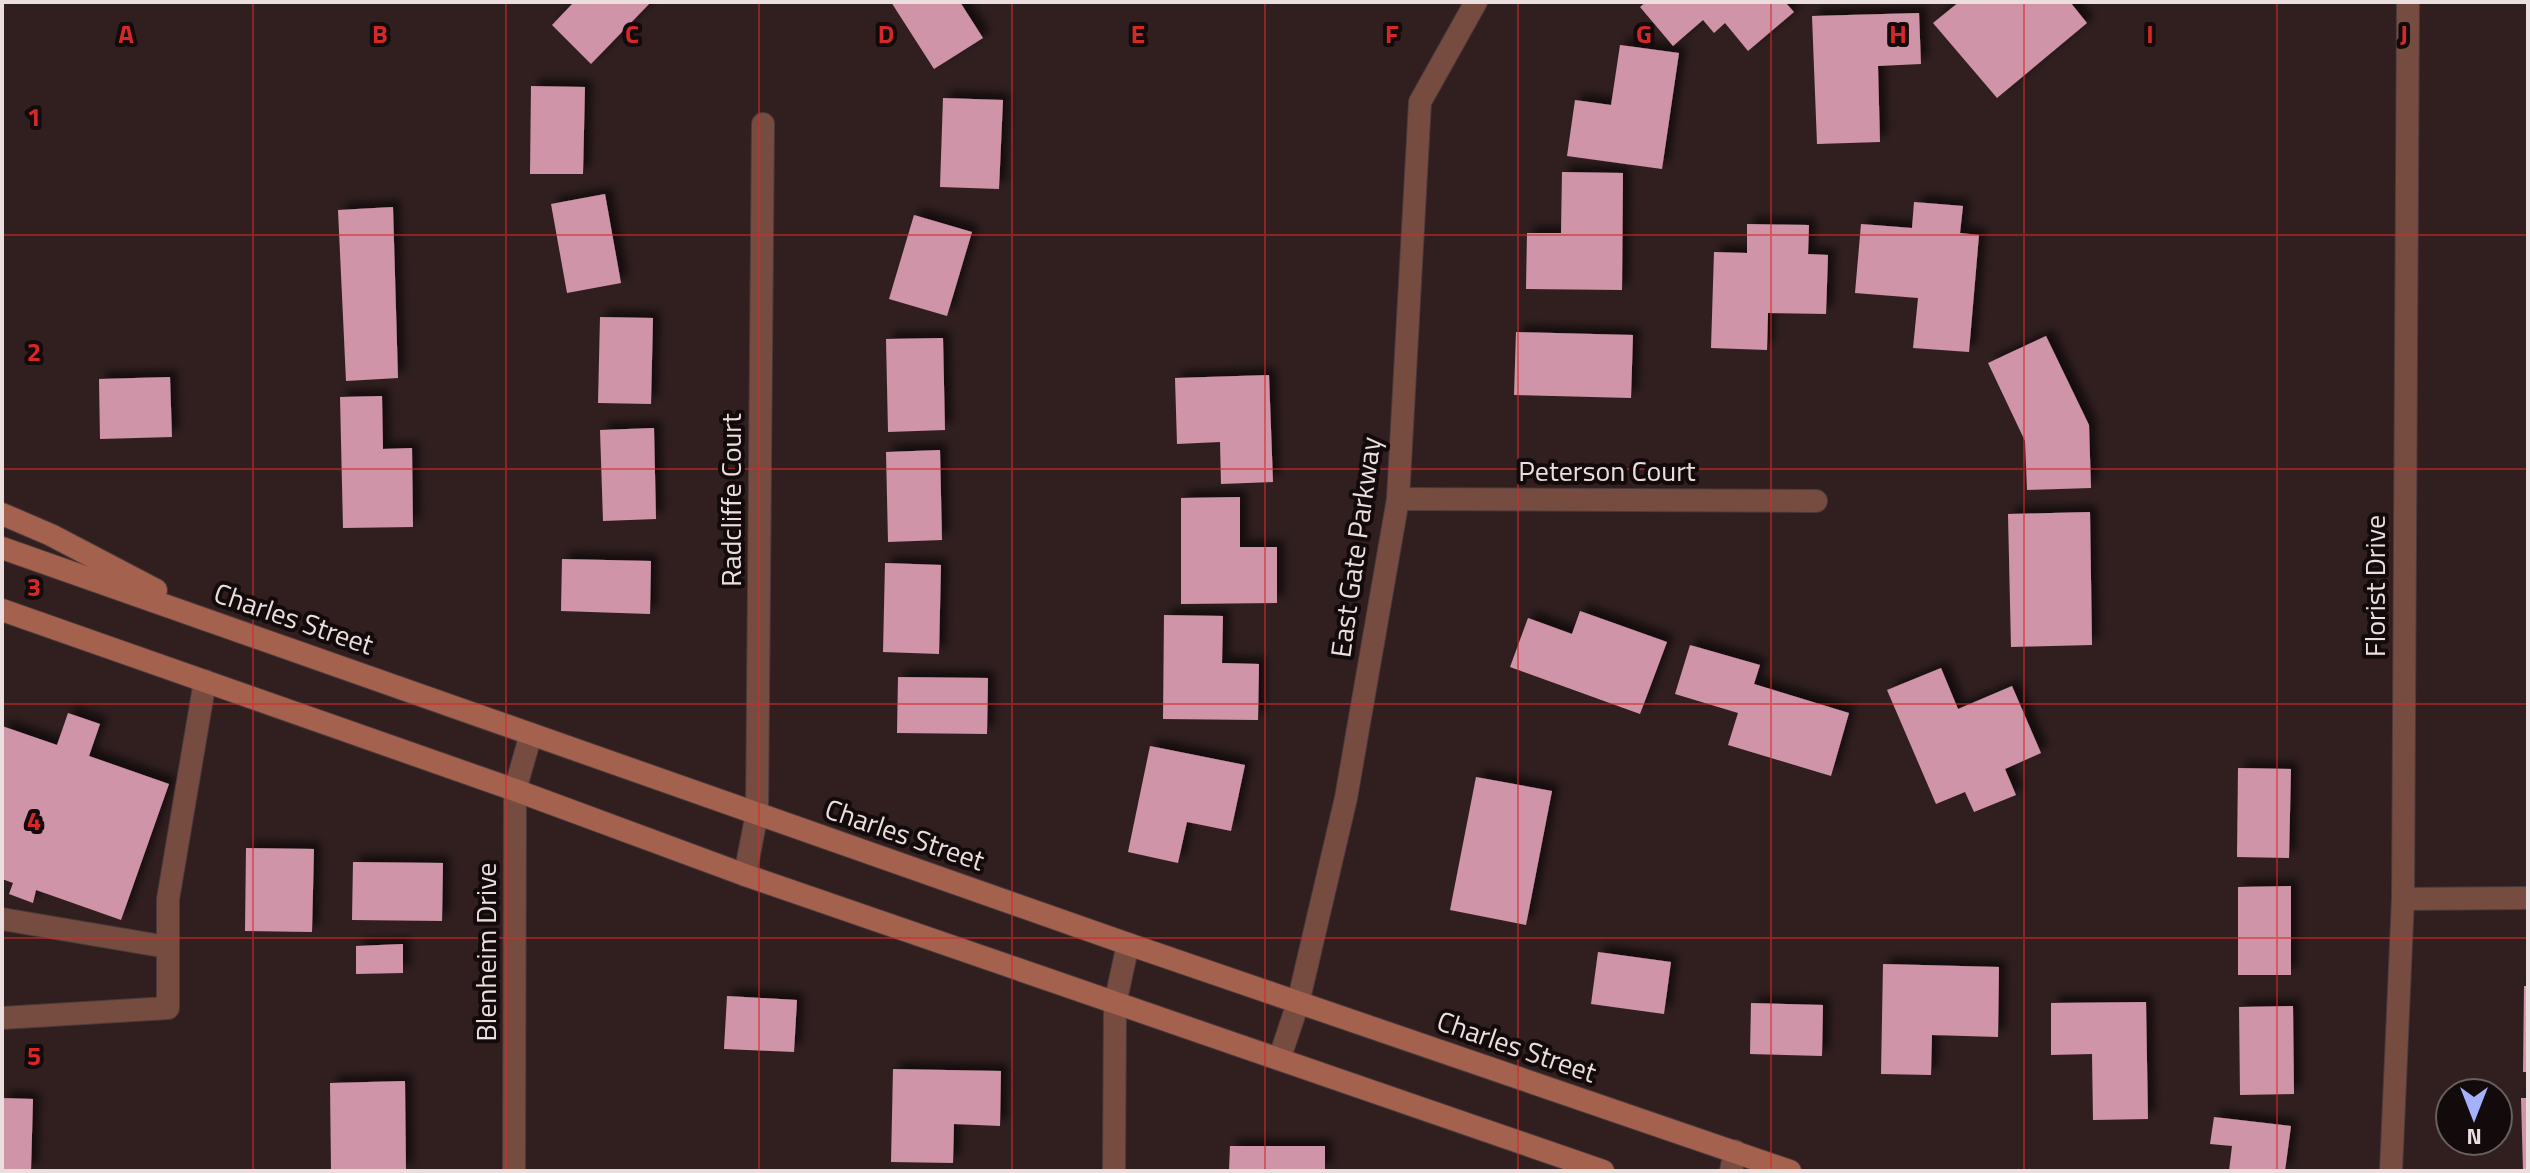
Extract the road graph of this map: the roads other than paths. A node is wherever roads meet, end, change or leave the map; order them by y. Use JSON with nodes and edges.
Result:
{"nodes":[{"id":1,"x":1476,"y":2,"type":"edge"},
{"id":2,"x":2408,"y":2,"type":"edge"},
{"id":3,"x":763,"y":124,"type":"dead end"},
{"id":4,"x":1398,"y":499,"type":"junction"},
{"id":5,"x":1816,"y":501,"type":"dead end"},
{"id":6,"x":2,"y":514,"type":"edge"},
{"id":7,"x":2,"y":548,"type":"edge"},
{"id":8,"x":2,"y":610,"type":"edge"},
{"id":9,"x":221,"y":624,"type":"junction"},
{"id":10,"x":205,"y":681,"type":"junction"},
{"id":11,"x":531,"y":734,"type":"junction"},
{"id":12,"x":515,"y":790,"type":"junction"},
{"id":13,"x":757,"y":813,"type":"junction"},
{"id":14,"x":745,"y":875,"type":"junction"},
{"id":15,"x":2528,"y":898,"type":"edge"},
{"id":16,"x":2403,"y":899,"type":"junction"},
{"id":17,"x":2,"y":919,"type":"edge"},
{"id":18,"x":1128,"y":944,"type":"junction"},
{"id":19,"x":167,"y":947,"type":"junction"},
{"id":20,"x":1298,"y":1003,"type":"junction"},
{"id":21,"x":1115,"y":1004,"type":"junction"},
{"id":22,"x":2,"y":1018,"type":"edge"},
{"id":23,"x":1280,"y":1057,"type":"junction"},
{"id":24,"x":1733,"y":1161,"type":"edge"},
{"id":25,"x":514,"y":1171,"type":"edge"},
{"id":26,"x":1114,"y":1171,"type":"edge"},
{"id":27,"x":1603,"y":1171,"type":"edge"},
{"id":28,"x":1790,"y":1171,"type":"edge"},
{"id":29,"x":2391,"y":1171,"type":"edge"}],
"edges":[{"from":1,"to":4,"type":"street","name":"East Gate Parkway"},
{"from":2,"to":16,"type":"street","name":"Florist Drive"},
{"from":3,"to":13,"type":"street","name":"Radcliffe Court"},
{"from":4,"to":5,"type":"street","name":"Peterson Court"},
{"from":4,"to":20,"type":"street","name":"East Gate Parkway"},
{"from":6,"to":9,"type":"main road"},
{"from":7,"to":9,"type":"main road","name":"Charles Street"},
{"from":8,"to":10,"type":"main road"},
{"from":9,"to":11,"type":"main road","name":"Charles Street"},
{"from":10,"to":12,"type":"main road"},
{"from":10,"to":19,"type":"street"},
{"from":11,"to":12,"type":"street","name":"Blenheim Drive"},
{"from":11,"to":13,"type":"main road","name":"Charles Street"},
{"from":12,"to":14,"type":"main road"},
{"from":12,"to":25,"type":"street","name":"Blenheim Drive"},
{"from":13,"to":14,"type":"street","name":"Radcliffe Court"},
{"from":13,"to":18,"type":"main road","name":"Charles Street"},
{"from":14,"to":21,"type":"main road"},
{"from":15,"to":16,"type":"street"},
{"from":16,"to":29,"type":"street","name":"Florist Drive"},
{"from":17,"to":19,"type":"street"},
{"from":18,"to":20,"type":"main road","name":"Charles Street"},
{"from":18,"to":21,"type":"street"},
{"from":19,"to":22,"type":"street"},
{"from":20,"to":23,"type":"street","name":"East Gate Parkway"},
{"from":20,"to":24,"type":"main road","name":"Charles Street"},
{"from":21,"to":23,"type":"main road"},
{"from":21,"to":26,"type":"street"},
{"from":23,"to":27,"type":"main road"},
{"from":24,"to":28,"type":"main road","name":"Charles Street"}]}
